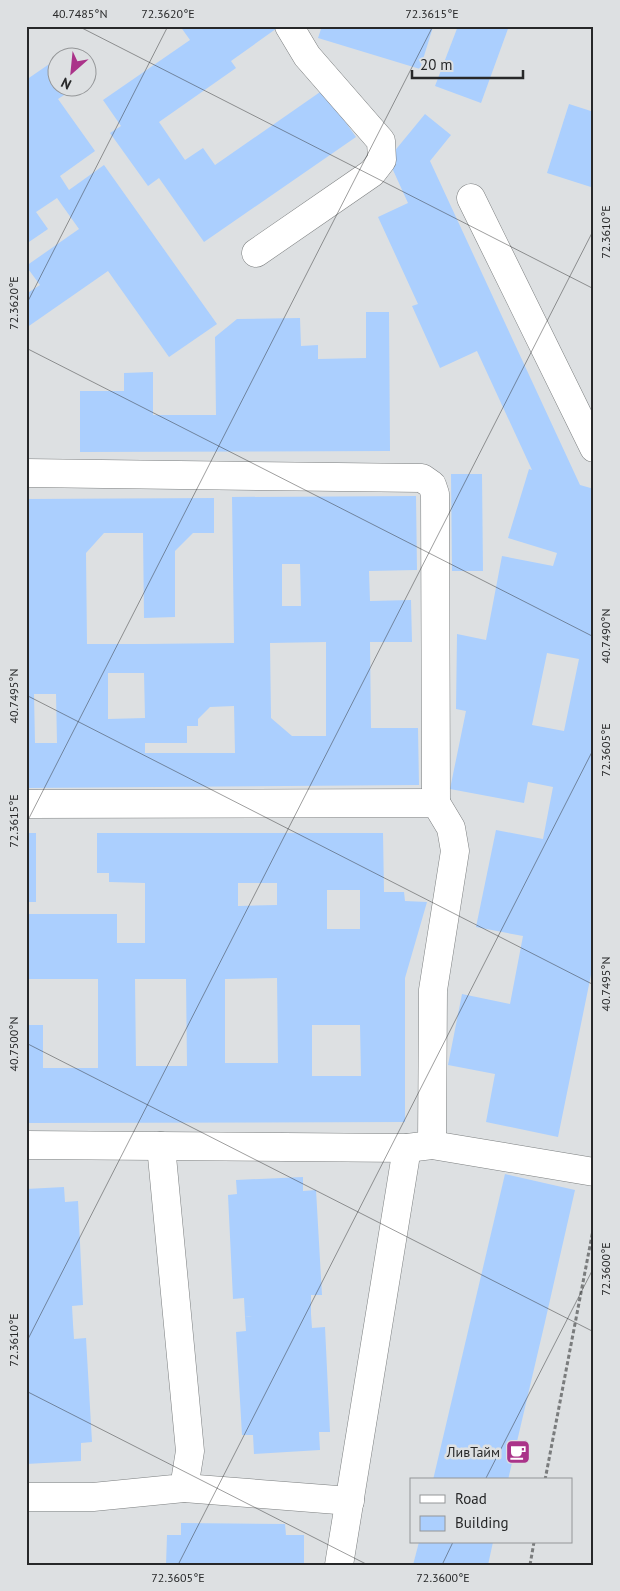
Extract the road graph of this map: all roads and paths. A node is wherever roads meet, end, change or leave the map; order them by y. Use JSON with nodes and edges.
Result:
{"nodes":[{"id":1,"x":289,"y":26,"type":"edge"},
{"id":2,"x":471,"y":198,"type":"dead end"},
{"id":3,"x":256,"y":253,"type":"dead end"},
{"id":4,"x":594,"y":448,"type":"edge"},
{"id":5,"x":26,"y":473,"type":"edge"},
{"id":6,"x":436,"y":803,"type":"junction"},
{"id":7,"x":26,"y":804,"type":"edge"},
{"id":8,"x":26,"y":1145,"type":"edge"},
{"id":9,"x":161,"y":1146,"type":"junction"},
{"id":10,"x":420,"y":1147,"type":"junction"},
{"id":11,"x":594,"y":1172,"type":"edge"},
{"id":12,"x":594,"y":1225,"type":"edge"},
{"id":13,"x":546,"y":1478,"type":"edge"},
{"id":14,"x":184,"y":1488,"type":"junction"},
{"id":15,"x":26,"y":1497,"type":"edge"},
{"id":16,"x":350,"y":1501,"type":"junction"},
{"id":17,"x":534,"y":1544,"type":"edge"},
{"id":18,"x":339,"y":1565,"type":"edge"},
{"id":19,"x":530,"y":1565,"type":"edge"}],
"edges":[{"from":1,"to":3,"type":"street"},
{"from":2,"to":4,"type":"street"},
{"from":5,"to":6,"type":"street"},
{"from":6,"to":7,"type":"street"},
{"from":6,"to":10,"type":"street"},
{"from":8,"to":9,"type":"street"},
{"from":9,"to":10,"type":"street"},
{"from":9,"to":14,"type":"street"},
{"from":10,"to":11,"type":"street"},
{"from":10,"to":16,"type":"street"},
{"from":12,"to":13,"type":"path"},
{"from":14,"to":15,"type":"street"},
{"from":14,"to":16,"type":"street"},
{"from":16,"to":18,"type":"street"},
{"from":17,"to":19,"type":"path"}]}
